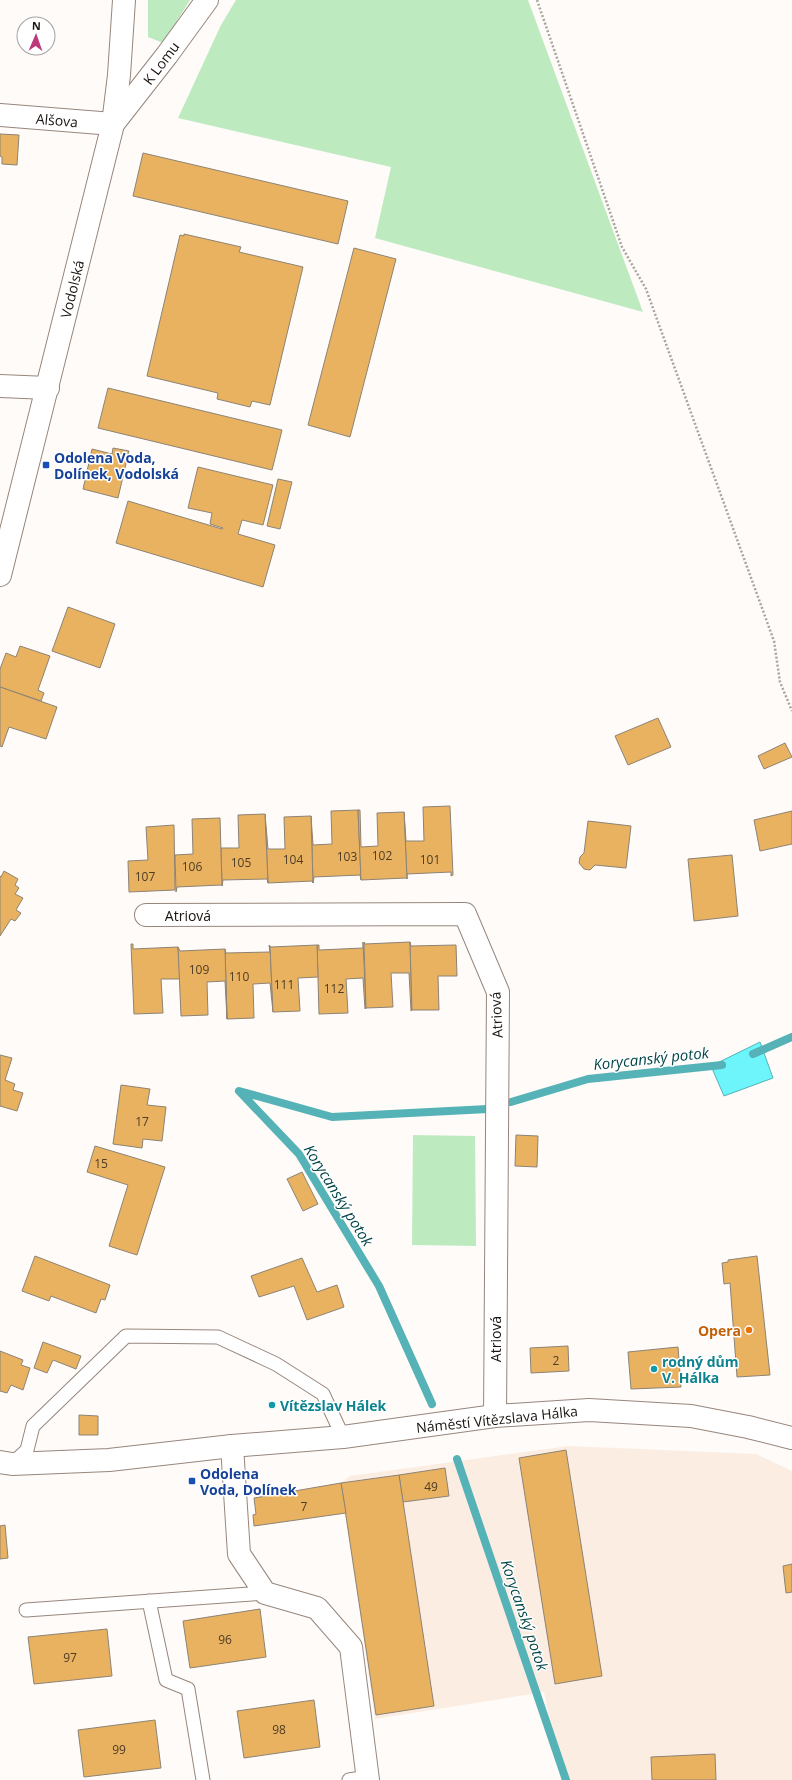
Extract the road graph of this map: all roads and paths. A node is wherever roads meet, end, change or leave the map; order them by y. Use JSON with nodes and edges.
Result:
{"nodes":[{"id":1,"x":124,"y":0,"type":"edge"},
{"id":2,"x":207,"y":0,"type":"edge"},
{"id":3,"x":537,"y":0,"type":"edge"},
{"id":4,"x":0,"y":115,"type":"edge"},
{"id":5,"x":113,"y":124,"type":"junction"},
{"id":6,"x":0,"y":386,"type":"edge"},
{"id":7,"x":48,"y":388,"type":"junction"},
{"id":8,"x":0,"y":575,"type":"edge"},
{"id":9,"x":792,"y":711,"type":"edge"},
{"id":10,"x":146,"y":915,"type":"dead end"},
{"id":11,"x":495,"y":1416,"type":"junction"},
{"id":12,"x":343,"y":1437,"type":"junction"},
{"id":13,"x":792,"y":1438,"type":"edge"},
{"id":14,"x":232,"y":1446,"type":"junction"},
{"id":15,"x":6,"y":1463,"type":"edge"},
{"id":16,"x":265,"y":1593,"type":"junction"},
{"id":17,"x":150,"y":1601,"type":"junction"},
{"id":18,"x":26,"y":1610,"type":"dead end"},
{"id":19,"x":362,"y":1779,"type":"edge"},
{"id":20,"x":203,"y":1780,"type":"edge"}],
"edges":[{"from":1,"to":5,"type":"street","name":"Vodolská"},
{"from":2,"to":5,"type":"street","name":"K Lomu"},
{"from":3,"to":9,"type":"path"},
{"from":4,"to":5,"type":"street","name":"Alšova"},
{"from":5,"to":7,"type":"street","name":"Vodolská"},
{"from":6,"to":7,"type":"street"},
{"from":7,"to":8,"type":"street","name":"Vodolská"},
{"from":10,"to":11,"type":"street","name":"Atriová"},
{"from":11,"to":12,"type":"street","name":"Náměstí Vítězslava Hálka"},
{"from":11,"to":13,"type":"street","name":"Náměstí Vítězslava Hálka"},
{"from":12,"to":14,"type":"street","name":"Náměstí Vítězslava Hálka"},
{"from":12,"to":15,"type":"lane","name":"Náměstí Vítězslava Hálka"},
{"from":14,"to":15,"type":"street","name":"Náměstí Vítězslava Hálka"},
{"from":14,"to":16,"type":"street"},
{"from":16,"to":17,"type":"lane"},
{"from":16,"to":19,"type":"street"},
{"from":17,"to":18,"type":"lane"},
{"from":17,"to":20,"type":"lane"}]}
